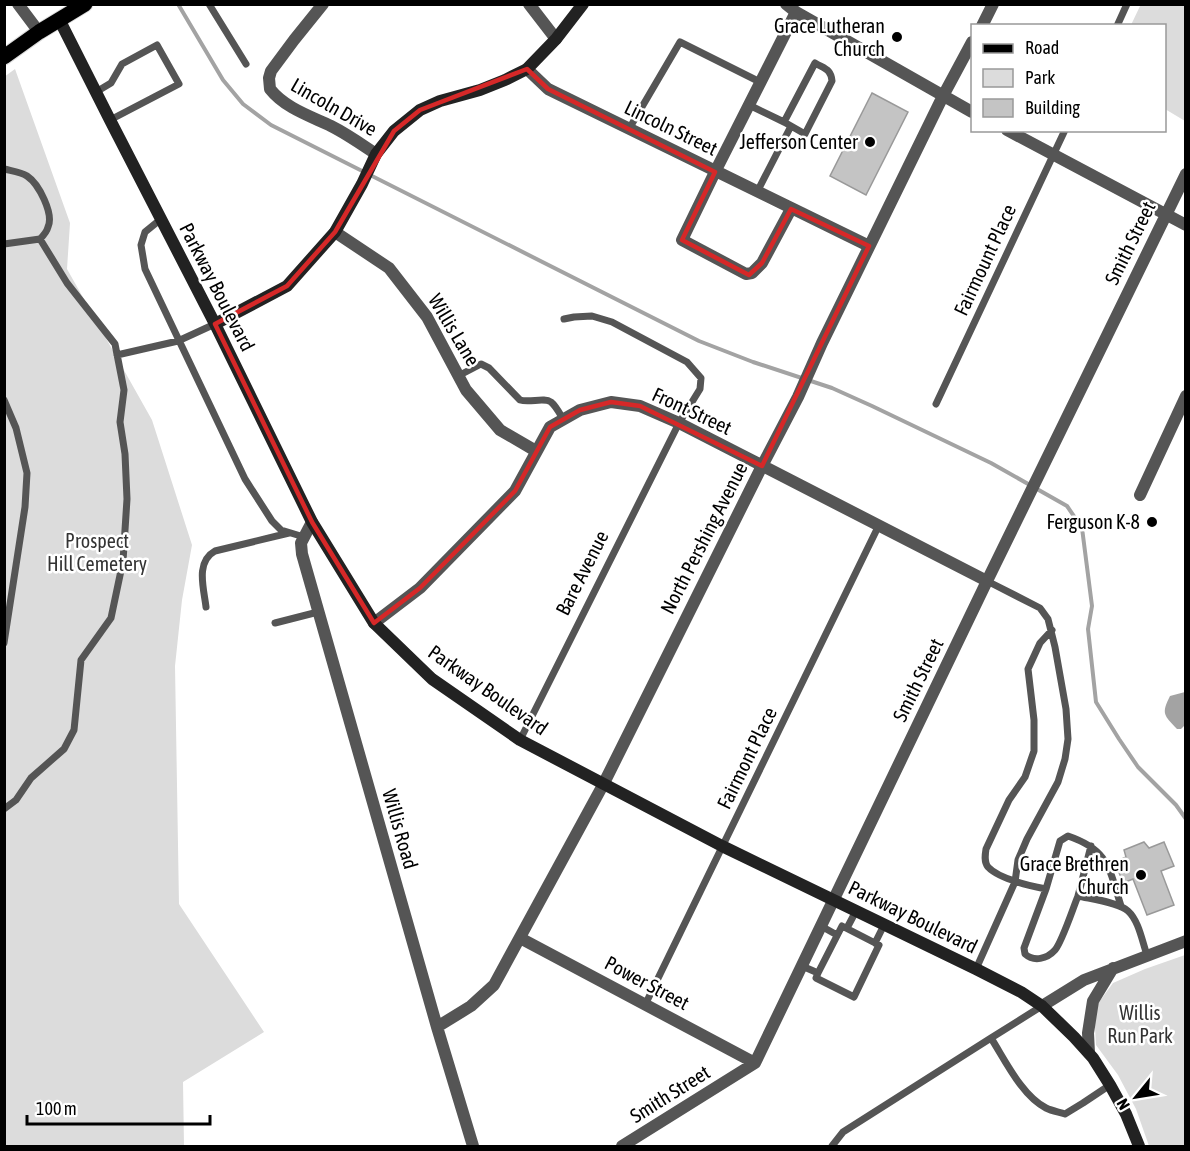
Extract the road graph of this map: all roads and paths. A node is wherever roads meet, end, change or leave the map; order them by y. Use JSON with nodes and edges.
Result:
{"nodes":[{"id":1,"x":18,"y":4,"type":"edge"},
{"id":2,"x":85,"y":4,"type":"edge"},
{"id":3,"x":209,"y":4,"type":"edge"},
{"id":4,"x":323,"y":4,"type":"edge"},
{"id":5,"x":529,"y":4,"type":"edge"},
{"id":6,"x":584,"y":4,"type":"edge"},
{"id":7,"x":786,"y":4,"type":"edge"},
{"id":8,"x":993,"y":4,"type":"edge"},
{"id":9,"x":1127,"y":4,"type":"edge"},
{"id":10,"x":796,"y":12,"type":"junction"},
{"id":11,"x":60,"y":19,"type":"junction"},
{"id":12,"x":982,"y":24,"type":"edge"},
{"id":13,"x":1118,"y":24,"type":"edge"},
{"id":14,"x":39,"y":32,"type":"junction"},
{"id":15,"x":556,"y":39,"type":"junction"},
{"id":16,"x":971,"y":44,"type":"edge"},
{"id":17,"x":4,"y":57,"type":"edge"},
{"id":18,"x":246,"y":64,"type":"dead end"},
{"id":19,"x":527,"y":69,"type":"junction"},
{"id":20,"x":760,"y":82,"type":"junction"},
{"id":21,"x":96,"y":92,"type":"junction"},
{"id":22,"x":943,"y":96,"type":"junction"},
{"id":23,"x":749,"y":105,"type":"junction"},
{"id":24,"x":971,"y":111,"type":"edge"},
{"id":25,"x":110,"y":120,"type":"junction"},
{"id":26,"x":787,"y":124,"type":"junction"},
{"id":27,"x":629,"y":129,"type":"junction"},
{"id":28,"x":1012,"y":132,"type":"edge"},
{"id":29,"x":1064,"y":132,"type":"edge"},
{"id":30,"x":376,"y":154,"type":"junction"},
{"id":31,"x":1053,"y":155,"type":"junction"},
{"id":32,"x":4,"y":169,"type":"edge"},
{"id":33,"x":714,"y":172,"type":"junction"},
{"id":34,"x":1185,"y":174,"type":"edge"},
{"id":35,"x":757,"y":192,"type":"junction"},
{"id":36,"x":791,"y":209,"type":"junction"},
{"id":37,"x":1166,"y":216,"type":"junction"},
{"id":38,"x":161,"y":219,"type":"junction"},
{"id":39,"x":1185,"y":225,"type":"edge"},
{"id":40,"x":335,"y":232,"type":"junction"},
{"id":41,"x":40,"y":239,"type":"junction"},
{"id":42,"x":4,"y":244,"type":"edge"},
{"id":43,"x":869,"y":246,"type":"junction"},
{"id":44,"x":564,"y":319,"type":"dead end"},
{"id":45,"x":215,"y":324,"type":"junction"},
{"id":46,"x":178,"y":341,"type":"junction"},
{"id":47,"x":117,"y":355,"type":"junction"},
{"id":48,"x":458,"y":376,"type":"junction"},
{"id":49,"x":1185,"y":396,"type":"edge"},
{"id":50,"x":4,"y":400,"type":"edge"},
{"id":51,"x":936,"y":404,"type":"dead end"},
{"id":52,"x":563,"y":419,"type":"junction"},
{"id":53,"x":679,"y":423,"type":"junction"},
{"id":54,"x":536,"y":451,"type":"junction"},
{"id":55,"x":762,"y":466,"type":"junction"},
{"id":56,"x":1140,"y":495,"type":"dead end"},
{"id":57,"x":312,"y":522,"type":"junction"},
{"id":58,"x":879,"y":525,"type":"junction"},
{"id":59,"x":289,"y":533,"type":"junction"},
{"id":60,"x":304,"y":537,"type":"junction"},
{"id":61,"x":987,"y":581,"type":"junction"},
{"id":62,"x":13,"y":587,"type":"junction"},
{"id":63,"x":4,"y":594,"type":"edge"},
{"id":64,"x":206,"y":608,"type":"dead end"},
{"id":65,"x":318,"y":612,"type":"junction"},
{"id":66,"x":6,"y":615,"type":"edge"},
{"id":67,"x":274,"y":623,"type":"dead end"},
{"id":68,"x":374,"y":623,"type":"junction"},
{"id":69,"x":1052,"y":630,"type":"junction"},
{"id":70,"x":4,"y":642,"type":"edge"},
{"id":71,"x":520,"y":740,"type":"junction"},
{"id":72,"x":603,"y":784,"type":"junction"},
{"id":73,"x":4,"y":809,"type":"edge"},
{"id":74,"x":722,"y":846,"type":"junction"},
{"id":75,"x":1091,"y":846,"type":"junction"},
{"id":76,"x":1015,"y":882,"type":"junction"},
{"id":77,"x":1046,"y":889,"type":"junction"},
{"id":78,"x":1078,"y":896,"type":"junction"},
{"id":79,"x":833,"y":900,"type":"junction"},
{"id":80,"x":1121,"y":906,"type":"junction"},
{"id":81,"x":856,"y":911,"type":"junction"},
{"id":82,"x":884,"y":925,"type":"junction"},
{"id":83,"x":821,"y":926,"type":"junction"},
{"id":84,"x":847,"y":928,"type":"junction"},
{"id":85,"x":837,"y":935,"type":"junction"},
{"id":86,"x":520,"y":938,"type":"junction"},
{"id":87,"x":1185,"y":941,"type":"edge"},
{"id":88,"x":875,"y":942,"type":"junction"},
{"id":89,"x":1147,"y":955,"type":"junction"},
{"id":90,"x":802,"y":966,"type":"junction"},
{"id":91,"x":1113,"y":968,"type":"junction"},
{"id":92,"x":976,"y":969,"type":"junction"},
{"id":93,"x":818,"y":973,"type":"junction"},
{"id":94,"x":645,"y":1005,"type":"junction"},
{"id":95,"x":1042,"y":1005,"type":"junction"},
{"id":96,"x":437,"y":1027,"type":"junction"},
{"id":97,"x":991,"y":1038,"type":"junction"},
{"id":98,"x":1089,"y":1053,"type":"junction"},
{"id":99,"x":756,"y":1063,"type":"junction"},
{"id":100,"x":1110,"y":1085,"type":"junction"},
{"id":101,"x":473,"y":1146,"type":"edge"},
{"id":102,"x":622,"y":1146,"type":"edge"},
{"id":103,"x":832,"y":1146,"type":"edge"},
{"id":104,"x":1138,"y":1146,"type":"edge"}],
"edges":[{"from":1,"to":14,"type":"street"},
{"from":2,"to":11,"type":"main road"},
{"from":3,"to":18,"type":"lane"},
{"from":4,"to":30,"type":"street","name":"Lincoln Drive"},
{"from":5,"to":15,"type":"street"},
{"from":6,"to":15,"type":"street"},
{"from":7,"to":10,"type":"street"},
{"from":8,"to":12,"type":"street"},
{"from":9,"to":13,"type":"lane"},
{"from":10,"to":20,"type":"street"},
{"from":10,"to":22,"type":"street"},
{"from":11,"to":14,"type":"main road"},
{"from":11,"to":21,"type":"street","name":"Parkway Boulevard"},
{"from":14,"to":17,"type":"main road"},
{"from":15,"to":19,"type":"street"},
{"from":16,"to":22,"type":"street","name":"North Pershing Avenue"},
{"from":19,"to":27,"type":"street","name":"Lincoln Street"},
{"from":19,"to":30,"type":"street"},
{"from":20,"to":23,"type":"street"},
{"from":20,"to":27,"type":"lane"},
{"from":21,"to":25,"type":"street","name":"Parkway Boulevard"},
{"from":21,"to":25,"type":"lane"},
{"from":22,"to":24,"type":"street"},
{"from":22,"to":43,"type":"street","name":"North Pershing Avenue"},
{"from":23,"to":26,"type":"lane"},
{"from":23,"to":33,"type":"street"},
{"from":25,"to":38,"type":"street","name":"Parkway Boulevard"},
{"from":26,"to":26,"type":"lane"},
{"from":26,"to":35,"type":"lane"},
{"from":27,"to":33,"type":"street","name":"Lincoln Street"},
{"from":28,"to":31,"type":"street"},
{"from":29,"to":31,"type":"lane","name":"Fairmount Place"},
{"from":30,"to":40,"type":"street"},
{"from":31,"to":37,"type":"street"},
{"from":31,"to":51,"type":"lane","name":"Fairmount Place"},
{"from":32,"to":41,"type":"lane"},
{"from":33,"to":35,"type":"street","name":"Lincoln Street"},
{"from":33,"to":36,"type":"street"},
{"from":34,"to":37,"type":"street","name":"Smith Street"},
{"from":35,"to":36,"type":"street","name":"Lincoln Street"},
{"from":36,"to":43,"type":"street","name":"Lincoln Street"},
{"from":37,"to":39,"type":"street"},
{"from":37,"to":61,"type":"street","name":"Smith Street"},
{"from":38,"to":45,"type":"street","name":"Parkway Boulevard"},
{"from":38,"to":46,"type":"lane"},
{"from":40,"to":45,"type":"street"},
{"from":40,"to":48,"type":"street","name":"Willis Lane"},
{"from":41,"to":42,"type":"lane"},
{"from":41,"to":47,"type":"lane"},
{"from":43,"to":55,"type":"street","name":"North Pershing Avenue"},
{"from":44,"to":53,"type":"lane","name":"Bare Avenue"},
{"from":45,"to":46,"type":"lane"},
{"from":45,"to":57,"type":"street","name":"Parkway Boulevard"},
{"from":46,"to":47,"type":"lane"},
{"from":46,"to":59,"type":"lane"},
{"from":47,"to":73,"type":"lane"},
{"from":48,"to":52,"type":"lane"},
{"from":48,"to":54,"type":"street","name":"Willis Lane"},
{"from":49,"to":56,"type":"street"},
{"from":50,"to":62,"type":"lane"},
{"from":52,"to":53,"type":"street","name":"Front Street"},
{"from":52,"to":54,"type":"street","name":"Front Street"},
{"from":53,"to":55,"type":"street","name":"Front Street"},
{"from":53,"to":71,"type":"lane","name":"Bare Avenue"},
{"from":54,"to":68,"type":"street","name":"Front Street"},
{"from":55,"to":58,"type":"street","name":"Front Street"},
{"from":55,"to":72,"type":"street","name":"North Pershing Avenue"},
{"from":57,"to":60,"type":"street"},
{"from":57,"to":68,"type":"street","name":"Parkway Boulevard"},
{"from":58,"to":61,"type":"street","name":"Front Street"},
{"from":58,"to":74,"type":"lane","name":"Fairmont Place"},
{"from":59,"to":60,"type":"lane"},
{"from":59,"to":64,"type":"lane"},
{"from":60,"to":65,"type":"street","name":"Willis Road"},
{"from":61,"to":69,"type":"lane"},
{"from":61,"to":79,"type":"street","name":"Smith Street"},
{"from":62,"to":63,"type":"lane"},
{"from":62,"to":66,"type":"lane"},
{"from":65,"to":67,"type":"lane"},
{"from":65,"to":96,"type":"street","name":"Willis Road"},
{"from":66,"to":70,"type":"lane"},
{"from":68,"to":71,"type":"street","name":"Parkway Boulevard"},
{"from":69,"to":76,"type":"lane"},
{"from":69,"to":76,"type":"lane"},
{"from":71,"to":72,"type":"street","name":"Parkway Boulevard"},
{"from":72,"to":74,"type":"street","name":"Parkway Boulevard"},
{"from":72,"to":86,"type":"street","name":"North Pershing Avenue"},
{"from":74,"to":79,"type":"street","name":"Parkway Boulevard"},
{"from":74,"to":94,"type":"lane","name":"Fairmont Place"},
{"from":75,"to":77,"type":"lane"},
{"from":75,"to":78,"type":"lane"},
{"from":75,"to":80,"type":"lane"},
{"from":76,"to":77,"type":"lane"},
{"from":76,"to":92,"type":"lane"},
{"from":77,"to":78,"type":"lane"},
{"from":78,"to":80,"type":"lane"},
{"from":79,"to":81,"type":"street","name":"Parkway Boulevard"},
{"from":79,"to":83,"type":"street","name":"Smith Street"},
{"from":80,"to":89,"type":"lane"},
{"from":81,"to":82,"type":"street","name":"Parkway Boulevard"},
{"from":81,"to":84,"type":"lane"},
{"from":82,"to":88,"type":"lane"},
{"from":82,"to":92,"type":"street","name":"Parkway Boulevard"},
{"from":83,"to":85,"type":"lane"},
{"from":83,"to":90,"type":"street","name":"Smith Street"},
{"from":84,"to":85,"type":"lane"},
{"from":84,"to":88,"type":"lane"},
{"from":85,"to":93,"type":"lane"},
{"from":86,"to":94,"type":"street","name":"Power Street"},
{"from":86,"to":96,"type":"street","name":"North Pershing Avenue"},
{"from":87,"to":89,"type":"street"},
{"from":88,"to":93,"type":"lane"},
{"from":89,"to":91,"type":"street"},
{"from":90,"to":93,"type":"lane"},
{"from":90,"to":99,"type":"street","name":"Smith Street"},
{"from":91,"to":95,"type":"street"},
{"from":91,"to":98,"type":"street"},
{"from":92,"to":95,"type":"street","name":"Parkway Boulevard"},
{"from":94,"to":99,"type":"street","name":"Power Street"},
{"from":95,"to":97,"type":"lane"},
{"from":95,"to":98,"type":"street","name":"Parkway Boulevard"},
{"from":96,"to":101,"type":"street","name":"Willis Road"},
{"from":97,"to":100,"type":"lane"},
{"from":97,"to":103,"type":"lane"},
{"from":98,"to":100,"type":"street","name":"Parkway Boulevard"},
{"from":99,"to":102,"type":"street","name":"Smith Street"},
{"from":100,"to":104,"type":"street","name":"Parkway Boulevard"}]}
